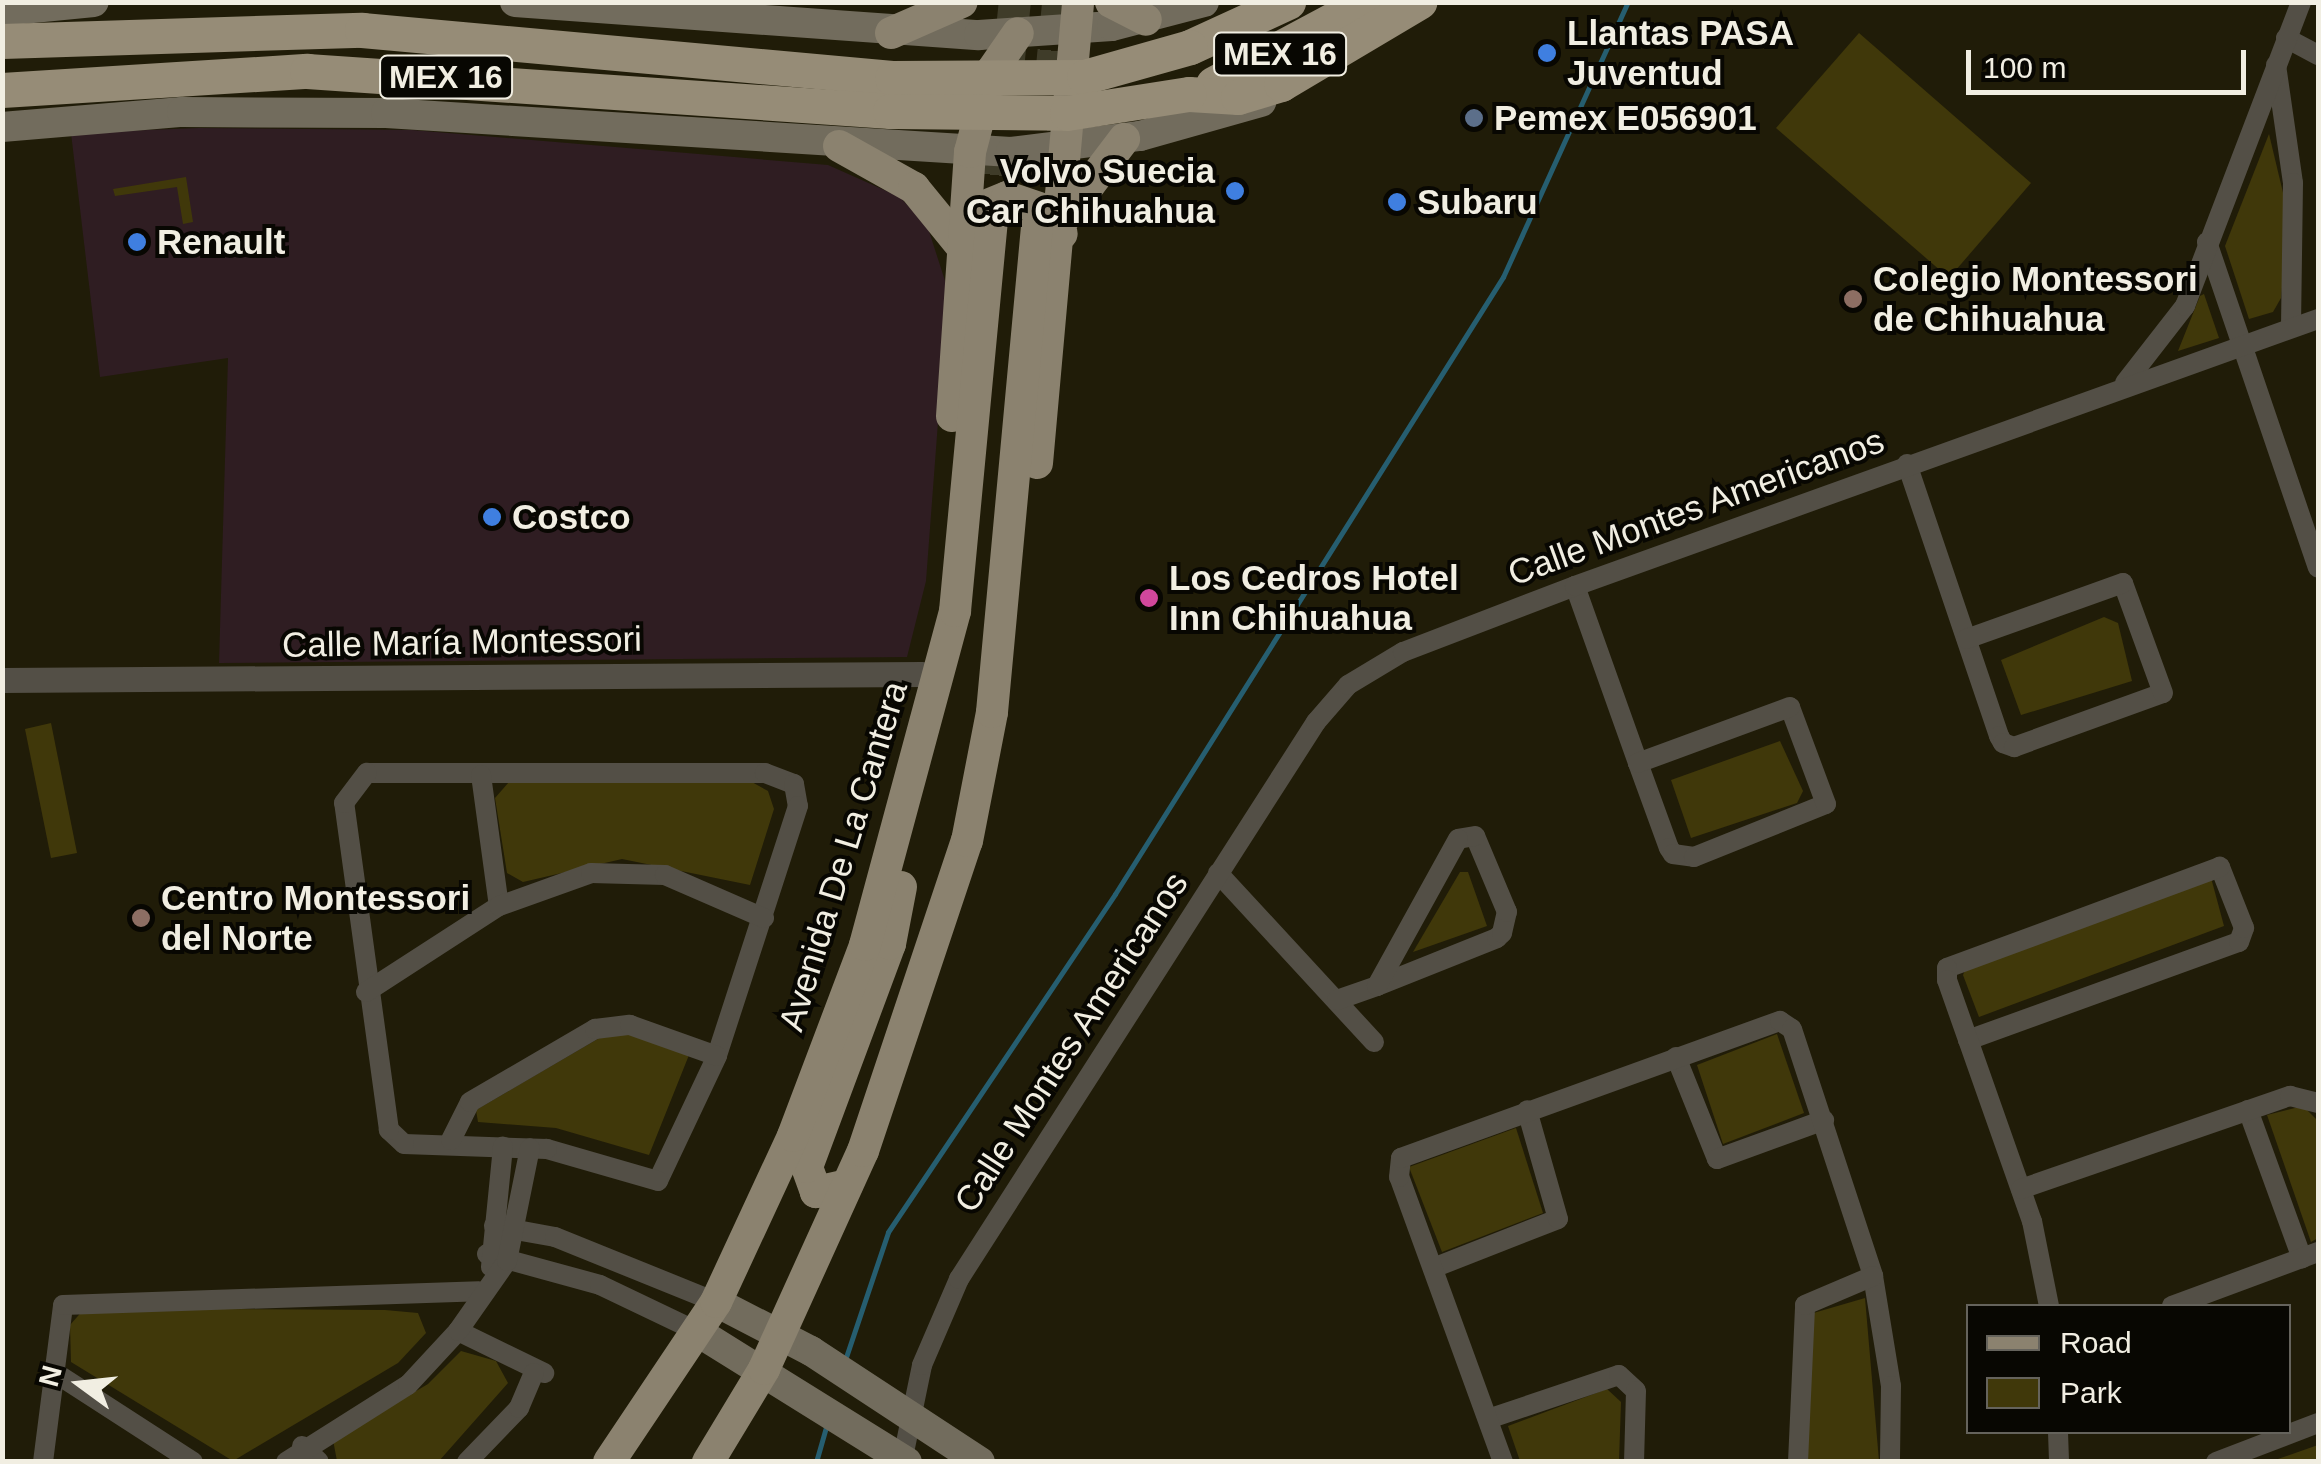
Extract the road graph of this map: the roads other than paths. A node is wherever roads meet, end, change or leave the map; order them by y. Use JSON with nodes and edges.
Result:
{"nodes":[{"id":1,"x":94,"y":2,"type":"edge"},
{"id":2,"x":251,"y":2,"type":"edge"},
{"id":3,"x":515,"y":2,"type":"edge"},
{"id":4,"x":962,"y":2,"type":"edge"},
{"id":5,"x":1112,"y":2,"type":"edge"},
{"id":6,"x":1204,"y":2,"type":"edge"},
{"id":7,"x":1288,"y":2,"type":"edge"},
{"id":8,"x":1366,"y":2,"type":"edge"},
{"id":9,"x":1419,"y":2,"type":"edge"},
{"id":10,"x":1430,"y":2,"type":"edge"},
{"id":11,"x":2302,"y":2,"type":"edge"},
{"id":12,"x":550,"y":4,"type":"edge"},
{"id":13,"x":644,"y":9,"type":"edge"},
{"id":14,"x":2,"y":12,"type":"edge"},
{"id":15,"x":1077,"y":16,"type":"edge"},
{"id":16,"x":1143,"y":21,"type":"junction"},
{"id":17,"x":175,"y":30,"type":"junction"},
{"id":18,"x":1018,"y":33,"type":"junction"},
{"id":19,"x":905,"y":34,"type":"junction"},
{"id":20,"x":2286,"y":38,"type":"junction"},
{"id":21,"x":2,"y":41,"type":"edge"},
{"id":22,"x":2318,"y":55,"type":"edge"},
{"id":23,"x":2276,"y":63,"type":"junction"},
{"id":24,"x":2,"y":90,"type":"edge"},
{"id":25,"x":891,"y":94,"type":"junction"},
{"id":26,"x":1189,"y":94,"type":"junction"},
{"id":27,"x":2,"y":128,"type":"edge"},
{"id":28,"x":1132,"y":138,"type":"junction"},
{"id":29,"x":839,"y":146,"type":"junction"},
{"id":30,"x":889,"y":150,"type":"junction"},
{"id":31,"x":1070,"y":150,"type":"junction"},
{"id":32,"x":970,"y":152,"type":"junction"},
{"id":33,"x":1054,"y":227,"type":"junction"},
{"id":34,"x":973,"y":232,"type":"junction"},
{"id":35,"x":2207,"y":242,"type":"junction"},
{"id":36,"x":2318,"y":318,"type":"edge"},
{"id":37,"x":2291,"y":327,"type":"junction"},
{"id":38,"x":2241,"y":347,"type":"junction"},
{"id":39,"x":2121,"y":387,"type":"junction"},
{"id":40,"x":1907,"y":464,"type":"junction"},
{"id":41,"x":2311,"y":517,"type":"edge"},
{"id":42,"x":2318,"y":568,"type":"edge"},
{"id":43,"x":1575,"y":586,"type":"junction"},
{"id":44,"x":1966,"y":639,"type":"junction"},
{"id":45,"x":922,"y":674,"type":"junction"},
{"id":46,"x":2,"y":680,"type":"edge"},
{"id":47,"x":924,"y":740,"type":"junction"},
{"id":48,"x":1638,"y":764,"type":"junction"},
{"id":49,"x":480,"y":775,"type":"junction"},
{"id":50,"x":896,"y":838,"type":"junction"},
{"id":51,"x":1218,"y":873,"type":"junction"},
{"id":52,"x":499,"y":906,"type":"junction"},
{"id":53,"x":764,"y":918,"type":"junction"},
{"id":54,"x":1376,"y":986,"type":"junction"},
{"id":55,"x":366,"y":992,"type":"junction"},
{"id":56,"x":1336,"y":1000,"type":"junction"},
{"id":57,"x":1968,"y":1040,"type":"junction"},
{"id":58,"x":1374,"y":1042,"type":"dead end"},
{"id":59,"x":717,"y":1056,"type":"junction"},
{"id":60,"x":1676,"y":1057,"type":"junction"},
{"id":61,"x":2318,"y":1103,"type":"edge"},
{"id":62,"x":1526,"y":1110,"type":"junction"},
{"id":63,"x":2248,"y":1110,"type":"junction"},
{"id":64,"x":1824,"y":1120,"type":"junction"},
{"id":65,"x":451,"y":1140,"type":"junction"},
{"id":66,"x":503,"y":1147,"type":"junction"},
{"id":67,"x":530,"y":1148,"type":"junction"},
{"id":68,"x":848,"y":1186,"type":"junction"},
{"id":69,"x":2021,"y":1189,"type":"junction"},
{"id":70,"x":494,"y":1226,"type":"junction"},
{"id":71,"x":516,"y":1230,"type":"junction"},
{"id":72,"x":595,"y":1252,"type":"junction"},
{"id":73,"x":2310,"y":1255,"type":"edge"},
{"id":74,"x":496,"y":1263,"type":"junction"},
{"id":75,"x":1433,"y":1268,"type":"junction"},
{"id":76,"x":1874,"y":1276,"type":"junction"},
{"id":77,"x":582,"y":1280,"type":"junction"},
{"id":78,"x":479,"y":1291,"type":"junction"},
{"id":79,"x":716,"y":1302,"type":"junction"},
{"id":80,"x":2049,"y":1304,"type":"edge"},
{"id":81,"x":2177,"y":1304,"type":"edge"},
{"id":82,"x":458,"y":1331,"type":"junction"},
{"id":83,"x":698,"y":1332,"type":"junction"},
{"id":84,"x":782,"y":1334,"type":"junction"},
{"id":85,"x":57,"y":1374,"type":"junction"},
{"id":86,"x":778,"y":1378,"type":"junction"},
{"id":87,"x":908,"y":1415,"type":"junction"},
{"id":88,"x":1488,"y":1420,"type":"junction"},
{"id":89,"x":2318,"y":1423,"type":"edge"},
{"id":90,"x":2291,"y":1433,"type":"edge"},
{"id":91,"x":2058,"y":1434,"type":"edge"},
{"id":92,"x":2289,"y":1434,"type":"edge"},
{"id":93,"x":302,"y":1446,"type":"junction"},
{"id":94,"x":904,"y":1461,"type":"edge"},
{"id":95,"x":43,"y":1462,"type":"edge"},
{"id":96,"x":193,"y":1462,"type":"edge"},
{"id":97,"x":286,"y":1462,"type":"edge"},
{"id":98,"x":319,"y":1462,"type":"edge"},
{"id":99,"x":466,"y":1462,"type":"edge"},
{"id":100,"x":608,"y":1462,"type":"edge"},
{"id":101,"x":708,"y":1462,"type":"edge"},
{"id":102,"x":980,"y":1462,"type":"edge"},
{"id":103,"x":1503,"y":1462,"type":"edge"},
{"id":104,"x":1634,"y":1462,"type":"edge"},
{"id":105,"x":1798,"y":1462,"type":"edge"},
{"id":106,"x":1890,"y":1462,"type":"edge"},
{"id":107,"x":2058,"y":1462,"type":"edge"},
{"id":108,"x":2216,"y":1462,"type":"edge"}],
"edges":[{"from":1,"to":14,"type":"main road"},
{"from":2,"to":17,"type":"highway"},
{"from":3,"to":12,"type":"main road"},
{"from":4,"to":19,"type":"main road"},
{"from":5,"to":16,"type":"main road"},
{"from":6,"to":16,"type":"main road"},
{"from":7,"to":25,"type":"highway","number":"MEX 16","bridge":true},
{"from":8,"to":26,"type":"highway","number":"MEX 16"},
{"from":9,"to":26,"type":"highway"},
{"from":10,"to":28,"type":"main road"},
{"from":11,"to":20,"type":"street","name":"Calle Montes Americanos"},
{"from":12,"to":13,"type":"main road"},
{"from":13,"to":19,"type":"main road"},
{"from":15,"to":16,"type":"main road"},
{"from":15,"to":18,"type":"main road"},
{"from":15,"to":31,"type":"main road"},
{"from":16,"to":28,"type":"main road"},
{"from":17,"to":21,"type":"highway","number":"MEX 16"},
{"from":17,"to":25,"type":"highway","number":"MEX 16"},
{"from":18,"to":19,"type":"main road"},
{"from":18,"to":32,"type":"main road"},
{"from":19,"to":30,"type":"main road"},
{"from":20,"to":22,"type":"street"},
{"from":20,"to":23,"type":"street","name":"Calle Montes Americanos"},
{"from":23,"to":35,"type":"street","name":"Calle Montes Americanos"},
{"from":23,"to":37,"type":"street"},
{"from":24,"to":25,"type":"highway","number":"MEX 16"},
{"from":25,"to":26,"type":"highway","number":"MEX 16","bridge":true},
{"from":27,"to":29,"type":"main road"},
{"from":28,"to":31,"type":"main road"},
{"from":28,"to":33,"type":"main road"},
{"from":29,"to":30,"type":"main road"},
{"from":29,"to":34,"type":"main road"},
{"from":30,"to":32,"type":"main road"},
{"from":31,"to":32,"type":"main road"},
{"from":31,"to":33,"type":"main road"},
{"from":32,"to":34,"type":"main road"},
{"from":33,"to":34,"type":"main road"},
{"from":33,"to":68,"type":"main road"},
{"from":34,"to":45,"type":"main road"},
{"from":34,"to":47,"type":"main road","name":"Avenida De La Cantera"},
{"from":35,"to":38,"type":"street"},
{"from":35,"to":39,"type":"street","name":"Calle Montes Americanos"},
{"from":36,"to":37,"type":"street"},
{"from":37,"to":38,"type":"street"},
{"from":38,"to":39,"type":"street"},
{"from":38,"to":41,"type":"street"},
{"from":39,"to":40,"type":"street","name":"Calle Montes Americanos"},
{"from":40,"to":43,"type":"street","name":"Calle Montes Americanos"},
{"from":40,"to":44,"type":"street"},
{"from":41,"to":42,"type":"street"},
{"from":43,"to":48,"type":"street"},
{"from":43,"to":51,"type":"street","name":"Calle Montes Americanos"},
{"from":44,"to":44,"type":"street"},
{"from":45,"to":46,"type":"street","name":"Calle María Montessori"},
{"from":45,"to":47,"type":"main road"},
{"from":47,"to":50,"type":"main road","name":"Avenida De La Cantera"},
{"from":48,"to":48,"type":"street"},
{"from":49,"to":52,"type":"street"},
{"from":49,"to":53,"type":"street"},
{"from":49,"to":55,"type":"street"},
{"from":50,"to":68,"type":"main road"},
{"from":50,"to":79,"type":"main road","name":"Avenida De La Cantera"},
{"from":51,"to":56,"type":"street"},
{"from":51,"to":87,"type":"street","name":"Calle Montes Americanos"},
{"from":52,"to":53,"type":"street"},
{"from":52,"to":55,"type":"street"},
{"from":53,"to":59,"type":"street"},
{"from":54,"to":54,"type":"street"},
{"from":54,"to":56,"type":"street"},
{"from":55,"to":65,"type":"street"},
{"from":56,"to":58,"type":"street"},
{"from":57,"to":57,"type":"street"},
{"from":57,"to":69,"type":"street"},
{"from":59,"to":65,"type":"street"},
{"from":59,"to":67,"type":"street"},
{"from":60,"to":62,"type":"street"},
{"from":60,"to":64,"type":"street"},
{"from":60,"to":64,"type":"street"},
{"from":61,"to":63,"type":"street"},
{"from":62,"to":75,"type":"street"},
{"from":62,"to":75,"type":"street"},
{"from":63,"to":69,"type":"street"},
{"from":63,"to":73,"type":"street"},
{"from":64,"to":76,"type":"street"},
{"from":65,"to":66,"type":"street"},
{"from":66,"to":67,"type":"street"},
{"from":66,"to":70,"type":"street"},
{"from":67,"to":71,"type":"street"},
{"from":68,"to":84,"type":"main road"},
{"from":69,"to":80,"type":"street"},
{"from":70,"to":71,"type":"street"},
{"from":70,"to":74,"type":"street"},
{"from":71,"to":72,"type":"street"},
{"from":71,"to":74,"type":"street"},
{"from":72,"to":77,"type":"street"},
{"from":72,"to":79,"type":"street"},
{"from":73,"to":81,"type":"street"},
{"from":74,"to":77,"type":"street"},
{"from":74,"to":78,"type":"street"},
{"from":75,"to":88,"type":"street"},
{"from":76,"to":105,"type":"street"},
{"from":76,"to":106,"type":"street"},
{"from":77,"to":83,"type":"street"},
{"from":78,"to":82,"type":"street"},
{"from":78,"to":85,"type":"street"},
{"from":79,"to":83,"type":"main road","name":"Avenida De La Cantera"},
{"from":79,"to":84,"type":"main road"},
{"from":82,"to":93,"type":"street"},
{"from":82,"to":99,"type":"street"},
{"from":83,"to":86,"type":"main road"},
{"from":83,"to":100,"type":"main road","name":"Avenida De La Cantera"},
{"from":84,"to":86,"type":"main road"},
{"from":84,"to":87,"type":"main road"},
{"from":85,"to":95,"type":"street"},
{"from":85,"to":96,"type":"street"},
{"from":86,"to":94,"type":"main road"},
{"from":86,"to":101,"type":"main road"},
{"from":87,"to":94,"type":"street","name":"Calle Montes Americanos"},
{"from":87,"to":102,"type":"main road"},
{"from":88,"to":103,"type":"street"},
{"from":88,"to":104,"type":"street"},
{"from":89,"to":90,"type":"street"},
{"from":91,"to":107,"type":"street"},
{"from":92,"to":108,"type":"street"},
{"from":93,"to":97,"type":"street"},
{"from":93,"to":98,"type":"street"}]}
